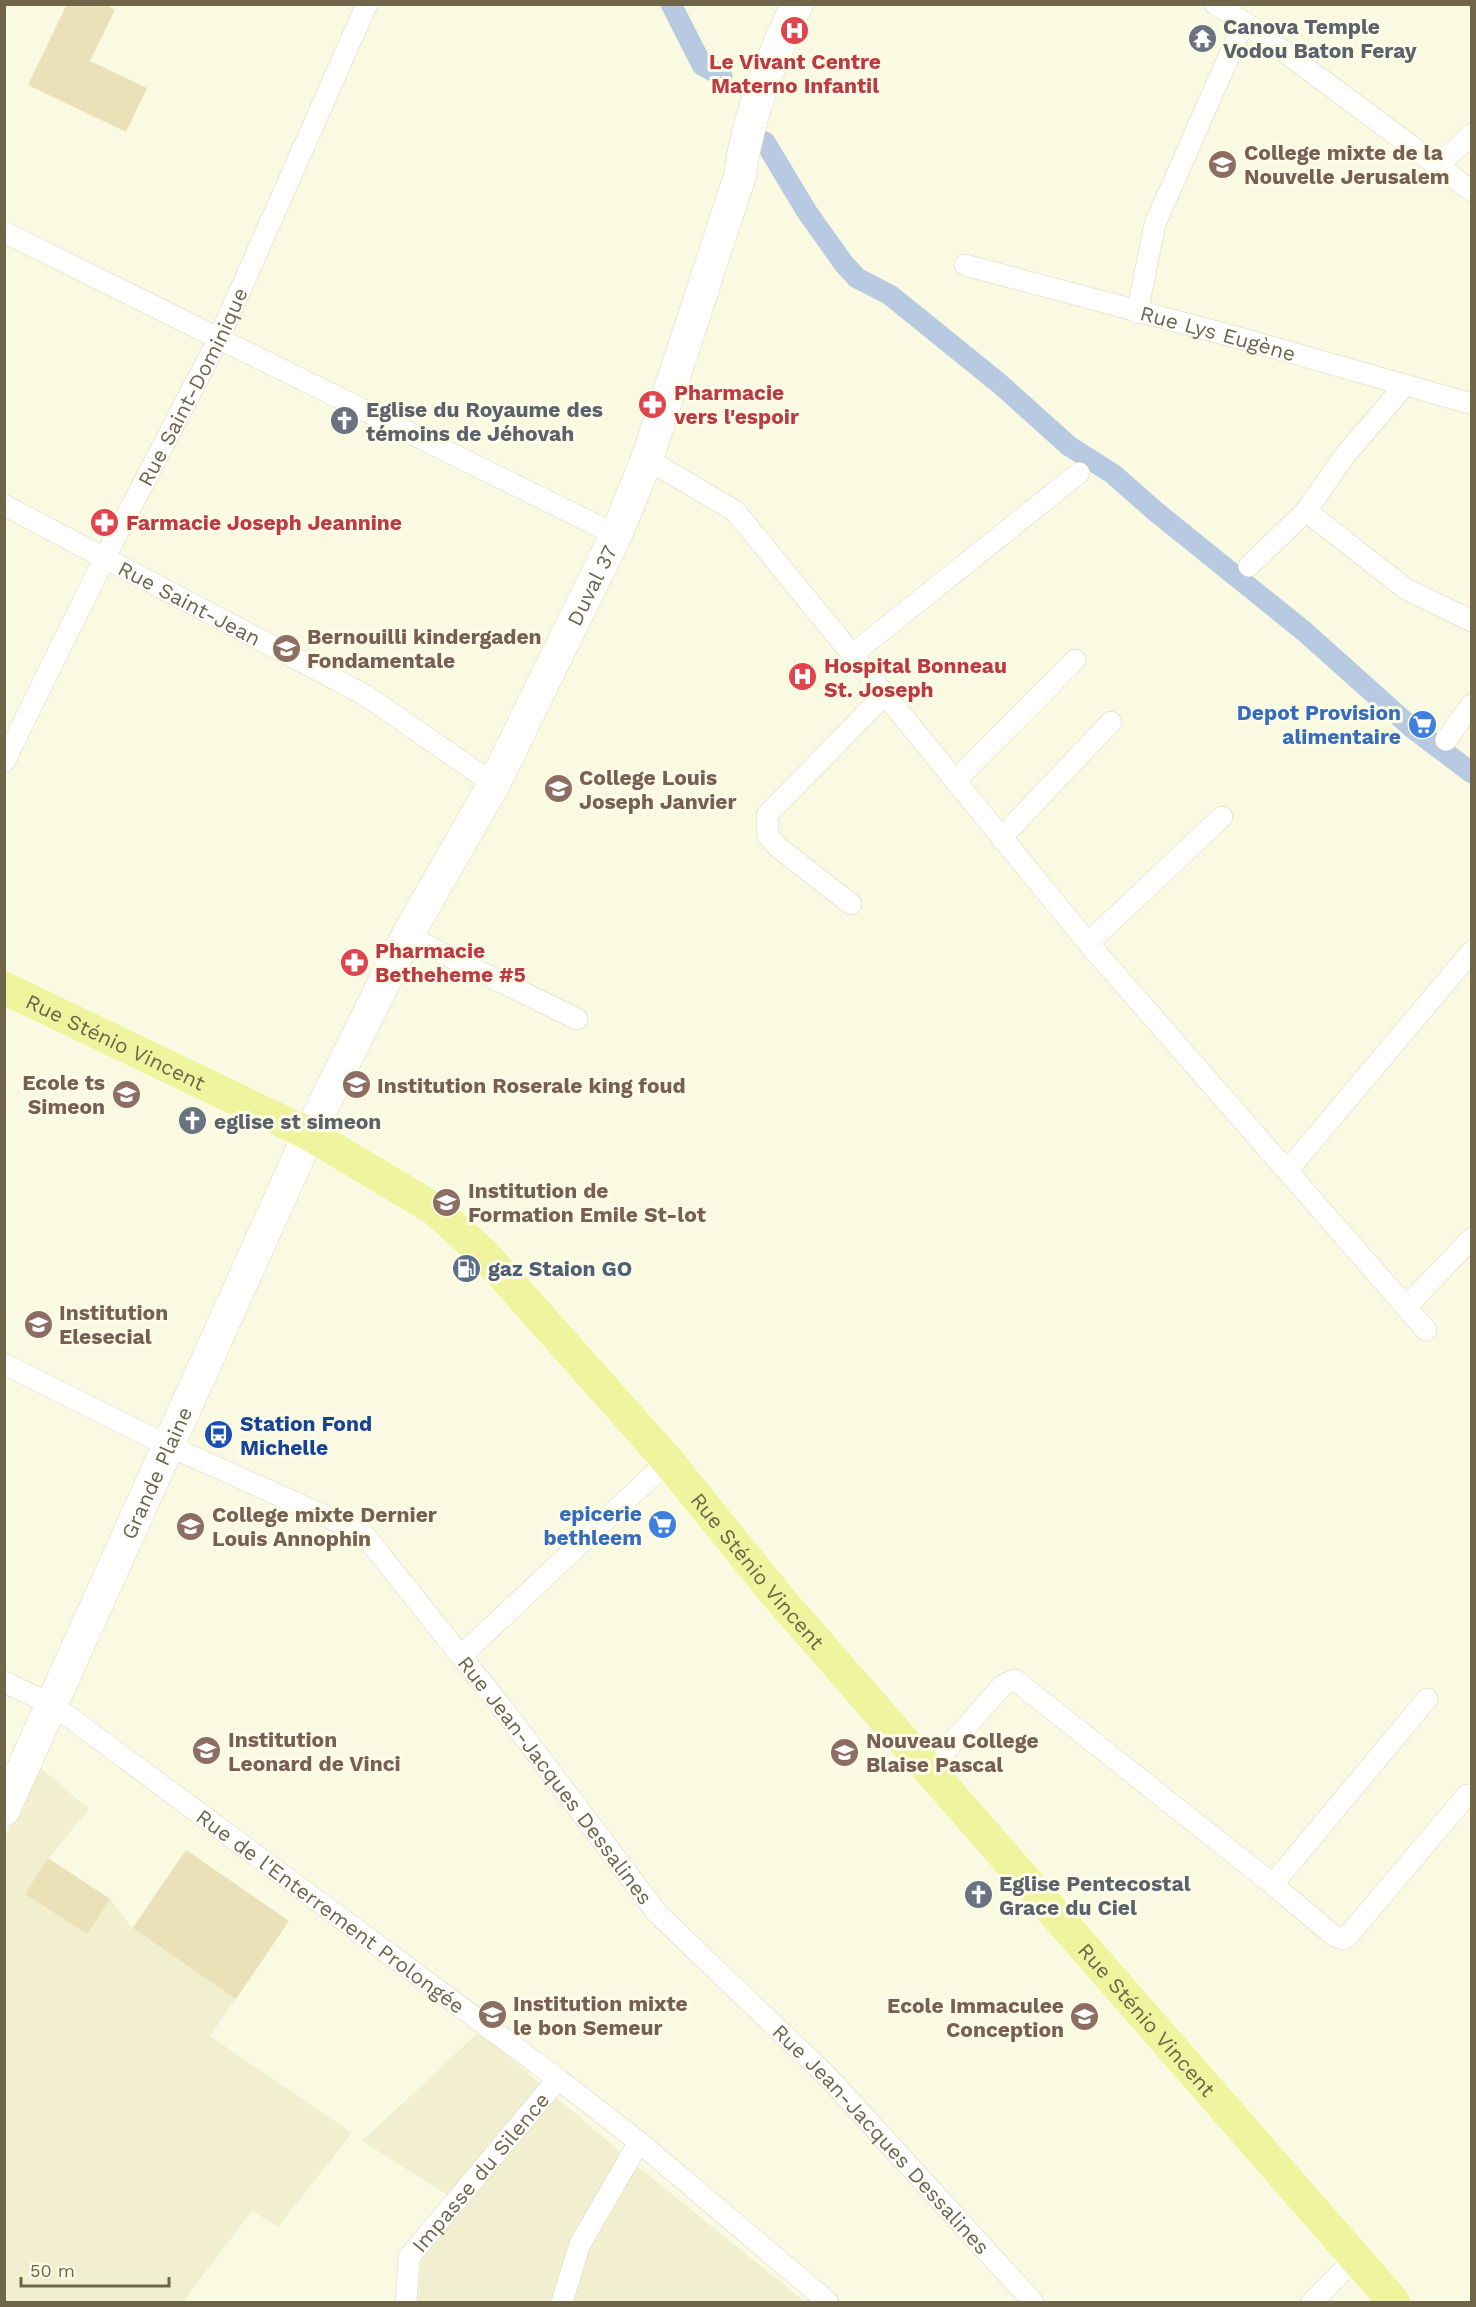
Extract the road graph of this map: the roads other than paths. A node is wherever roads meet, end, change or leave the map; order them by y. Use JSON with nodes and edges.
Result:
{"nodes":[{"id":1,"x":367,"y":4,"type":"edge"},
{"id":2,"x":797,"y":4,"type":"edge"},
{"id":3,"x":1230,"y":10,"type":"edge"},
{"id":4,"x":1472,"y":134,"type":"edge"},
{"id":5,"x":1437,"y":167,"type":"junction"},
{"id":6,"x":1472,"y":191,"type":"edge"},
{"id":7,"x":4,"y":232,"type":"edge"},
{"id":8,"x":964,"y":265,"type":"dead end"},
{"id":9,"x":1137,"y":313,"type":"junction"},
{"id":10,"x":219,"y":338,"type":"junction"},
{"id":11,"x":1405,"y":385,"type":"junction"},
{"id":12,"x":1472,"y":404,"type":"edge"},
{"id":13,"x":646,"y":459,"type":"junction"},
{"id":14,"x":1079,"y":473,"type":"dead end"},
{"id":15,"x":4,"y":505,"type":"edge"},
{"id":16,"x":1306,"y":511,"type":"junction"},
{"id":17,"x":616,"y":535,"type":"junction"},
{"id":18,"x":105,"y":557,"type":"junction"},
{"id":19,"x":1249,"y":566,"type":"dead end"},
{"id":20,"x":1472,"y":621,"type":"edge"},
{"id":21,"x":854,"y":653,"type":"junction"},
{"id":22,"x":1075,"y":660,"type":"dead end"},
{"id":23,"x":886,"y":693,"type":"junction"},
{"id":24,"x":1472,"y":704,"type":"edge"},
{"id":25,"x":1111,"y":722,"type":"dead end"},
{"id":26,"x":1446,"y":740,"type":"dead end"},
{"id":27,"x":4,"y":762,"type":"edge"},
{"id":28,"x":955,"y":781,"type":"junction"},
{"id":29,"x":494,"y":783,"type":"junction"},
{"id":30,"x":1222,"y":817,"type":"dead end"},
{"id":31,"x":1001,"y":838,"type":"junction"},
{"id":32,"x":851,"y":904,"type":"dead end"},
{"id":33,"x":407,"y":936,"type":"junction"},
{"id":34,"x":1088,"y":943,"type":"junction"},
{"id":35,"x":1472,"y":951,"type":"edge"},
{"id":36,"x":4,"y":988,"type":"edge"},
{"id":37,"x":578,"y":1019,"type":"dead end"},
{"id":38,"x":309,"y":1134,"type":"junction"},
{"id":39,"x":1287,"y":1171,"type":"junction"},
{"id":40,"x":1472,"y":1238,"type":"edge"},
{"id":41,"x":1406,"y":1307,"type":"junction"},
{"id":42,"x":1426,"y":1330,"type":"dead end"},
{"id":43,"x":4,"y":1364,"type":"edge"},
{"id":44,"x":167,"y":1445,"type":"junction"},
{"id":45,"x":668,"y":1461,"type":"junction"},
{"id":46,"x":461,"y":1656,"type":"junction"},
{"id":47,"x":4,"y":1682,"type":"edge"},
{"id":48,"x":1427,"y":1699,"type":"dead end"},
{"id":49,"x":53,"y":1706,"type":"junction"},
{"id":50,"x":928,"y":1770,"type":"junction"},
{"id":51,"x":1467,"y":1795,"type":"dead end"},
{"id":52,"x":4,"y":1810,"type":"edge"},
{"id":53,"x":1273,"y":1884,"type":"junction"},
{"id":54,"x":558,"y":2079,"type":"junction"},
{"id":55,"x":639,"y":2142,"type":"junction"},
{"id":56,"x":1355,"y":2259,"type":"junction"},
{"id":57,"x":405,"y":2302,"type":"edge"},
{"id":58,"x":562,"y":2302,"type":"edge"},
{"id":59,"x":828,"y":2302,"type":"edge"},
{"id":60,"x":1033,"y":2302,"type":"edge"},
{"id":61,"x":1312,"y":2302,"type":"edge"},
{"id":62,"x":1394,"y":2302,"type":"edge"}],
"edges":[{"from":1,"to":10,"type":"street","name":"Rue Saint-Dominique"},
{"from":2,"to":13,"type":"street","name":"Duval 37"},
{"from":3,"to":5,"type":"street"},
{"from":3,"to":9,"type":"street"},
{"from":4,"to":5,"type":"street"},
{"from":5,"to":6,"type":"street"},
{"from":7,"to":10,"type":"street"},
{"from":8,"to":9,"type":"street","name":"Rue Lys Eugène"},
{"from":9,"to":11,"type":"street","name":"Rue Lys Eugène"},
{"from":10,"to":17,"type":"street"},
{"from":10,"to":18,"type":"street","name":"Rue Saint-Dominique"},
{"from":11,"to":12,"type":"street","name":"Rue Lys Eugène"},
{"from":11,"to":16,"type":"street"},
{"from":13,"to":17,"type":"street","name":"Duval 37"},
{"from":13,"to":21,"type":"street"},
{"from":14,"to":21,"type":"street"},
{"from":15,"to":18,"type":"street","name":"Rue Saint-Jean"},
{"from":16,"to":19,"type":"street"},
{"from":16,"to":20,"type":"street"},
{"from":17,"to":29,"type":"street","name":"Duval 37"},
{"from":18,"to":27,"type":"street","name":"Rue Saint-Dominique"},
{"from":18,"to":29,"type":"street","name":"Rue Saint-Jean"},
{"from":21,"to":23,"type":"street"},
{"from":22,"to":28,"type":"street"},
{"from":23,"to":28,"type":"street"},
{"from":23,"to":32,"type":"street"},
{"from":24,"to":26,"type":"street"},
{"from":25,"to":31,"type":"street"},
{"from":28,"to":31,"type":"street"},
{"from":29,"to":33,"type":"street","name":"Duval 37"},
{"from":30,"to":34,"type":"street"},
{"from":31,"to":34,"type":"street"},
{"from":33,"to":37,"type":"street"},
{"from":33,"to":38,"type":"street","name":"Duval 37"},
{"from":34,"to":39,"type":"street"},
{"from":35,"to":39,"type":"street"},
{"from":36,"to":38,"type":"main road","name":"Rue Sténio Vincent"},
{"from":38,"to":44,"type":"street","name":"Grande Plaine"},
{"from":38,"to":45,"type":"main road","name":"Rue Sténio Vincent"},
{"from":39,"to":41,"type":"street"},
{"from":40,"to":41,"type":"street"},
{"from":41,"to":42,"type":"street"},
{"from":43,"to":44,"type":"street","name":"Rue Jean-Jacques Dessalines"},
{"from":44,"to":46,"type":"street","name":"Rue Jean-Jacques Dessalines"},
{"from":44,"to":49,"type":"street","name":"Grande Plaine"},
{"from":45,"to":46,"type":"street"},
{"from":45,"to":50,"type":"main road","name":"Rue Sténio Vincent"},
{"from":46,"to":60,"type":"street","name":"Rue Jean-Jacques Dessalines"},
{"from":47,"to":49,"type":"street","name":"Rue de l'Enterrement Prolongée"},
{"from":48,"to":53,"type":"street"},
{"from":49,"to":52,"type":"street","name":"Grande Plaine"},
{"from":49,"to":54,"type":"street","name":"Rue de l'Enterrement Prolongée"},
{"from":50,"to":53,"type":"street"},
{"from":50,"to":56,"type":"main road","name":"Rue Sténio Vincent"},
{"from":51,"to":53,"type":"street"},
{"from":54,"to":55,"type":"street","name":"Rue de l'Enterrement Prolongée"},
{"from":54,"to":57,"type":"street","name":"Impasse du Silence"},
{"from":55,"to":58,"type":"street"},
{"from":55,"to":59,"type":"street","name":"Rue de l'Enterrement Prolongée"},
{"from":56,"to":61,"type":"street"},
{"from":56,"to":62,"type":"main road","name":"Rue Sténio Vincent"}]}
